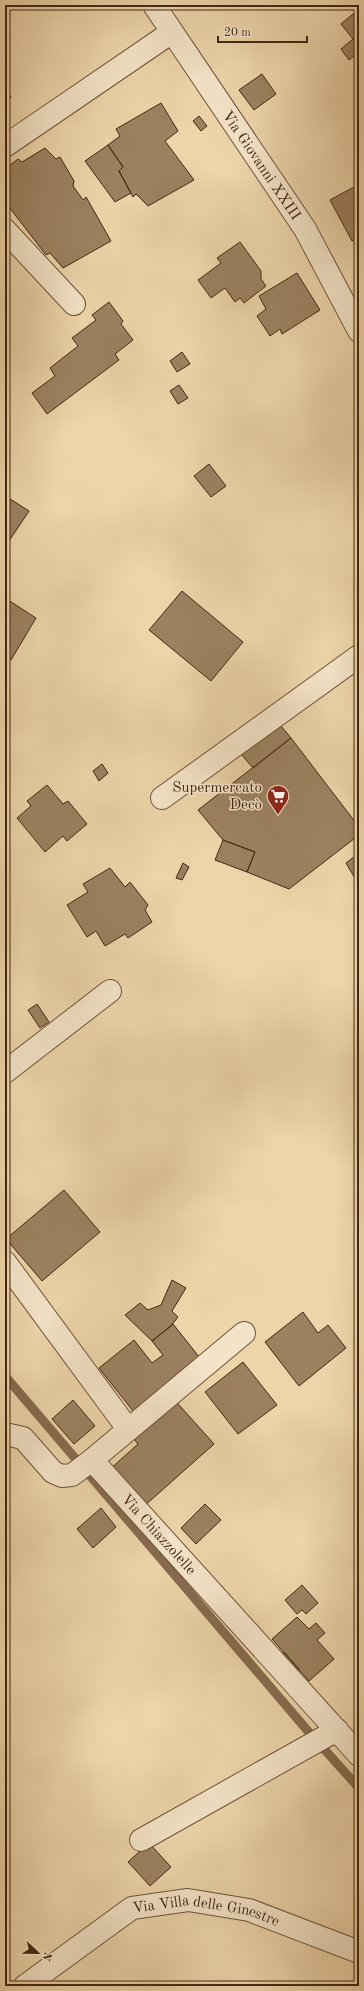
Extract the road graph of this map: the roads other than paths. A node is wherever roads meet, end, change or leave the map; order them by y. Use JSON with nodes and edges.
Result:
{"nodes":[{"id":1,"x":154,"y":5,"type":"edge"},
{"id":2,"x":172,"y":32,"type":"junction"},
{"id":3,"x":5,"y":146,"type":"edge"},
{"id":4,"x":5,"y":230,"type":"edge"},
{"id":5,"x":74,"y":304,"type":"dead end"},
{"id":6,"x":359,"y":331,"type":"edge"},
{"id":7,"x":359,"y":656,"type":"edge"},
{"id":8,"x":162,"y":798,"type":"dead end"},
{"id":9,"x":110,"y":990,"type":"dead end"},
{"id":10,"x":5,"y":1072,"type":"edge"},
{"id":11,"x":5,"y":1262,"type":"edge"},
{"id":12,"x":244,"y":1333,"type":"dead end"},
{"id":13,"x":128,"y":1429,"type":"junction"},
{"id":14,"x":5,"y":1434,"type":"edge"},
{"id":15,"x":92,"y":1460,"type":"junction"},
{"id":16,"x":333,"y":1733,"type":"junction"},
{"id":17,"x":359,"y":1755,"type":"edge"},
{"id":18,"x":141,"y":1840,"type":"dead end"},
{"id":19,"x":359,"y":1952,"type":"edge"},
{"id":20,"x":25,"y":1986,"type":"edge"}],
"edges":[{"from":1,"to":2,"type":"street","name":"Via Giovanni XXIII"},
{"from":2,"to":3,"type":"street"},
{"from":2,"to":6,"type":"street","name":"Via Giovanni XXIII"},
{"from":4,"to":5,"type":"street"},
{"from":7,"to":8,"type":"street"},
{"from":9,"to":10,"type":"street"},
{"from":11,"to":13,"type":"street"},
{"from":12,"to":13,"type":"street"},
{"from":13,"to":15,"type":"street"},
{"from":14,"to":15,"type":"street"},
{"from":15,"to":16,"type":"street","name":"Via Chiazzolelle"},
{"from":16,"to":17,"type":"street","name":"Via Chiazzolelle"},
{"from":16,"to":18,"type":"street"},
{"from":19,"to":20,"type":"street","name":"Via Villa delle Ginestre"}]}
